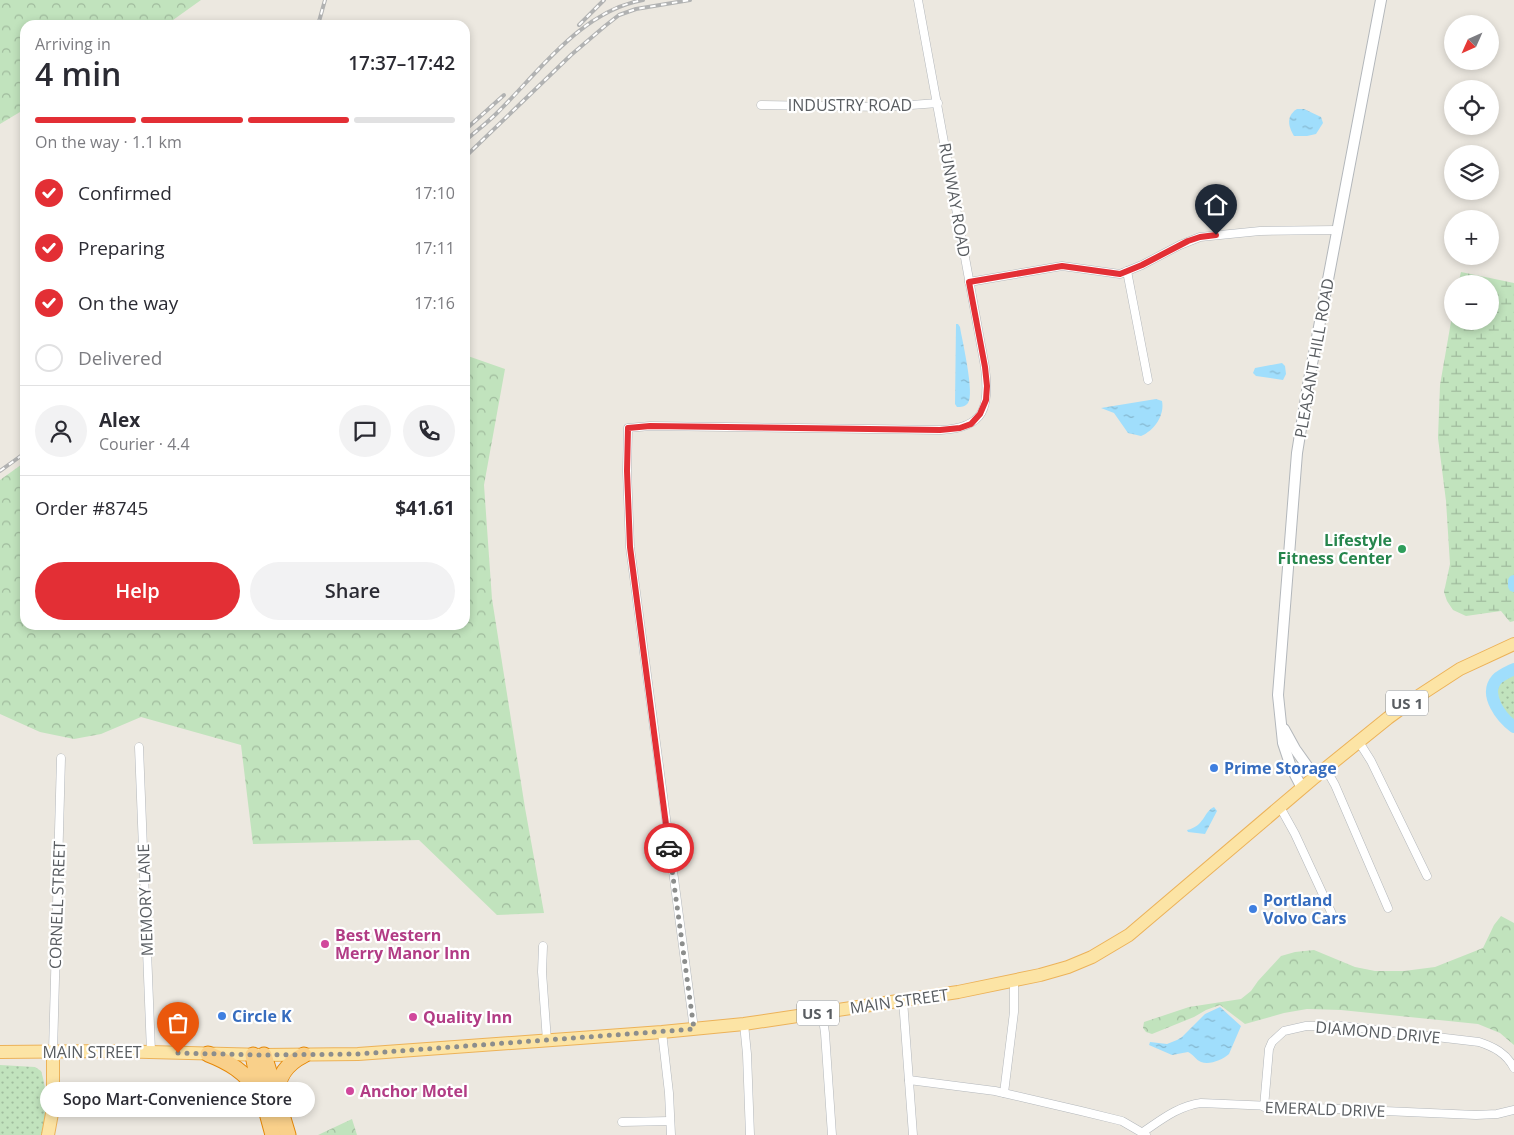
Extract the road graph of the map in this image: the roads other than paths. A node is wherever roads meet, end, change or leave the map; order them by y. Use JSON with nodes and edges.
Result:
{"nodes":[{"id":1,"x":918,"y":0,"type":"edge"},
{"id":2,"x":1381,"y":0,"type":"edge"},
{"id":3,"x":938,"y":103,"type":"junction"},
{"id":4,"x":761,"y":105,"type":"dead end"},
{"id":5,"x":1338,"y":230,"type":"junction"},
{"id":6,"x":1127,"y":271,"type":"junction"},
{"id":7,"x":969,"y":282,"type":"junction"},
{"id":8,"x":1148,"y":380,"type":"dead end"},
{"id":9,"x":1512,"y":645,"type":"edge"},
{"id":10,"x":1280,"y":720,"type":"junction"},
{"id":11,"x":1359,"y":742,"type":"junction"},
{"id":12,"x":139,"y":747,"type":"dead end"},
{"id":13,"x":61,"y":758,"type":"dead end"},
{"id":14,"x":1320,"y":773,"type":"junction"},
{"id":15,"x":1302,"y":788,"type":"junction"},
{"id":16,"x":1280,"y":807,"type":"junction"},
{"id":17,"x":1427,"y":876,"type":"dead end"},
{"id":18,"x":1388,"y":908,"type":"dead end"},
{"id":19,"x":1332,"y":914,"type":"dead end"},
{"id":20,"x":543,"y":946,"type":"dead end"},
{"id":21,"x":1014,"y":982,"type":"junction"},
{"id":22,"x":903,"y":1000,"type":"junction"},
{"id":23,"x":822,"y":1012,"type":"junction"},
{"id":24,"x":744,"y":1024,"type":"junction"},
{"id":25,"x":694,"y":1029,"type":"junction"},
{"id":26,"x":662,"y":1032,"type":"junction"},
{"id":27,"x":547,"y":1040,"type":"junction"},
{"id":28,"x":0,"y":1052,"type":"edge"},
{"id":29,"x":53,"y":1052,"type":"junction"},
{"id":30,"x":151,"y":1052,"type":"junction"},
{"id":31,"x":208,"y":1054,"type":"junction"},
{"id":32,"x":259,"y":1055,"type":"junction"},
{"id":33,"x":304,"y":1055,"type":"junction"},
{"id":34,"x":1514,"y":1068,"type":"edge"},
{"id":35,"x":909,"y":1080,"type":"junction"},
{"id":36,"x":1004,"y":1093,"type":"junction"},
{"id":37,"x":263,"y":1099,"type":"junction"},
{"id":38,"x":278,"y":1103,"type":"junction"},
{"id":39,"x":1264,"y":1106,"type":"junction"},
{"id":40,"x":1514,"y":1110,"type":"edge"},
{"id":41,"x":670,"y":1121,"type":"junction"},
{"id":42,"x":622,"y":1122,"type":"dead end"},
{"id":43,"x":1145,"y":1134,"type":"edge"},
{"id":44,"x":48,"y":1135,"type":"edge"},
{"id":45,"x":273,"y":1135,"type":"edge"},
{"id":46,"x":288,"y":1135,"type":"edge"},
{"id":47,"x":671,"y":1135,"type":"edge"},
{"id":48,"x":750,"y":1135,"type":"edge"},
{"id":49,"x":832,"y":1135,"type":"edge"},
{"id":50,"x":913,"y":1135,"type":"edge"}],
"edges":[{"from":1,"to":3,"type":"street","name":"RUNWAY ROAD"},
{"from":2,"to":5,"type":"street","name":"PLEASANT HILL ROAD"},
{"from":3,"to":4,"type":"street","name":"INDUSTRY ROAD"},
{"from":3,"to":7,"type":"street","name":"RUNWAY ROAD"},
{"from":5,"to":6,"type":"street"},
{"from":5,"to":10,"type":"street","name":"PLEASANT HILL ROAD"},
{"from":6,"to":7,"type":"street"},
{"from":6,"to":8,"type":"street"},
{"from":7,"to":25,"type":"street","name":"RUNWAY ROAD"},
{"from":9,"to":11,"type":"main road","name":"MAIN STREET","number":"US 1"},
{"from":10,"to":14,"type":"street","name":"PLEASANT HILL ROAD"},
{"from":10,"to":15,"type":"street","name":"PLEASANT HILL ROAD"},
{"from":11,"to":14,"type":"main road","name":"MAIN STREET","number":"US 1"},
{"from":11,"to":17,"type":"street"},
{"from":12,"to":30,"type":"street","name":"MEMORY LANE"},
{"from":13,"to":29,"type":"street","name":"CORNELL STREET"},
{"from":14,"to":15,"type":"main road","name":"MAIN STREET","number":"US 1"},
{"from":14,"to":18,"type":"street"},
{"from":15,"to":16,"type":"main road","name":"MAIN STREET","number":"US 1"},
{"from":16,"to":19,"type":"street"},
{"from":16,"to":21,"type":"main road","name":"MAIN STREET","number":"US 1"},
{"from":20,"to":27,"type":"street"},
{"from":21,"to":22,"type":"main road","name":"MAIN STREET","number":"US 1"},
{"from":21,"to":36,"type":"street"},
{"from":22,"to":23,"type":"main road","name":"MAIN STREET","number":"US 1"},
{"from":22,"to":35,"type":"street"},
{"from":23,"to":24,"type":"main road","name":"MAIN STREET","number":"US 1"},
{"from":23,"to":49,"type":"street"},
{"from":24,"to":25,"type":"main road","name":"MAIN STREET","number":"US 1"},
{"from":24,"to":48,"type":"street"},
{"from":25,"to":26,"type":"main road","name":"MAIN STREET","number":"US 1"},
{"from":26,"to":27,"type":"main road","name":"MAIN STREET","number":"US 1"},
{"from":26,"to":41,"type":"street"},
{"from":27,"to":33,"type":"main road","name":"MAIN STREET","number":"US 1"},
{"from":28,"to":29,"type":"main road","name":"MAIN STREET","number":"US 1"},
{"from":29,"to":30,"type":"main road","name":"MAIN STREET","number":"US 1"},
{"from":29,"to":44,"type":"main road"},
{"from":30,"to":31,"type":"main road","name":"MAIN STREET","number":"US 1"},
{"from":31,"to":32,"type":"main road","name":"MAIN STREET","number":"US 1"},
{"from":31,"to":37,"type":"highway"},
{"from":32,"to":33,"type":"main road","name":"MAIN STREET","number":"US 1"},
{"from":32,"to":37,"type":"highway"},
{"from":32,"to":38,"type":"highway"},
{"from":33,"to":38,"type":"highway"},
{"from":34,"to":39,"type":"street","name":"DIAMOND DRIVE"},
{"from":35,"to":36,"type":"street"},
{"from":35,"to":50,"type":"street"},
{"from":36,"to":43,"type":"street"},
{"from":37,"to":45,"type":"highway"},
{"from":38,"to":46,"type":"highway"},
{"from":39,"to":40,"type":"street","name":"EMERALD DRIVE"},
{"from":39,"to":43,"type":"street","name":"EMERALD DRIVE"},
{"from":41,"to":42,"type":"street"},
{"from":41,"to":47,"type":"street"}]}
